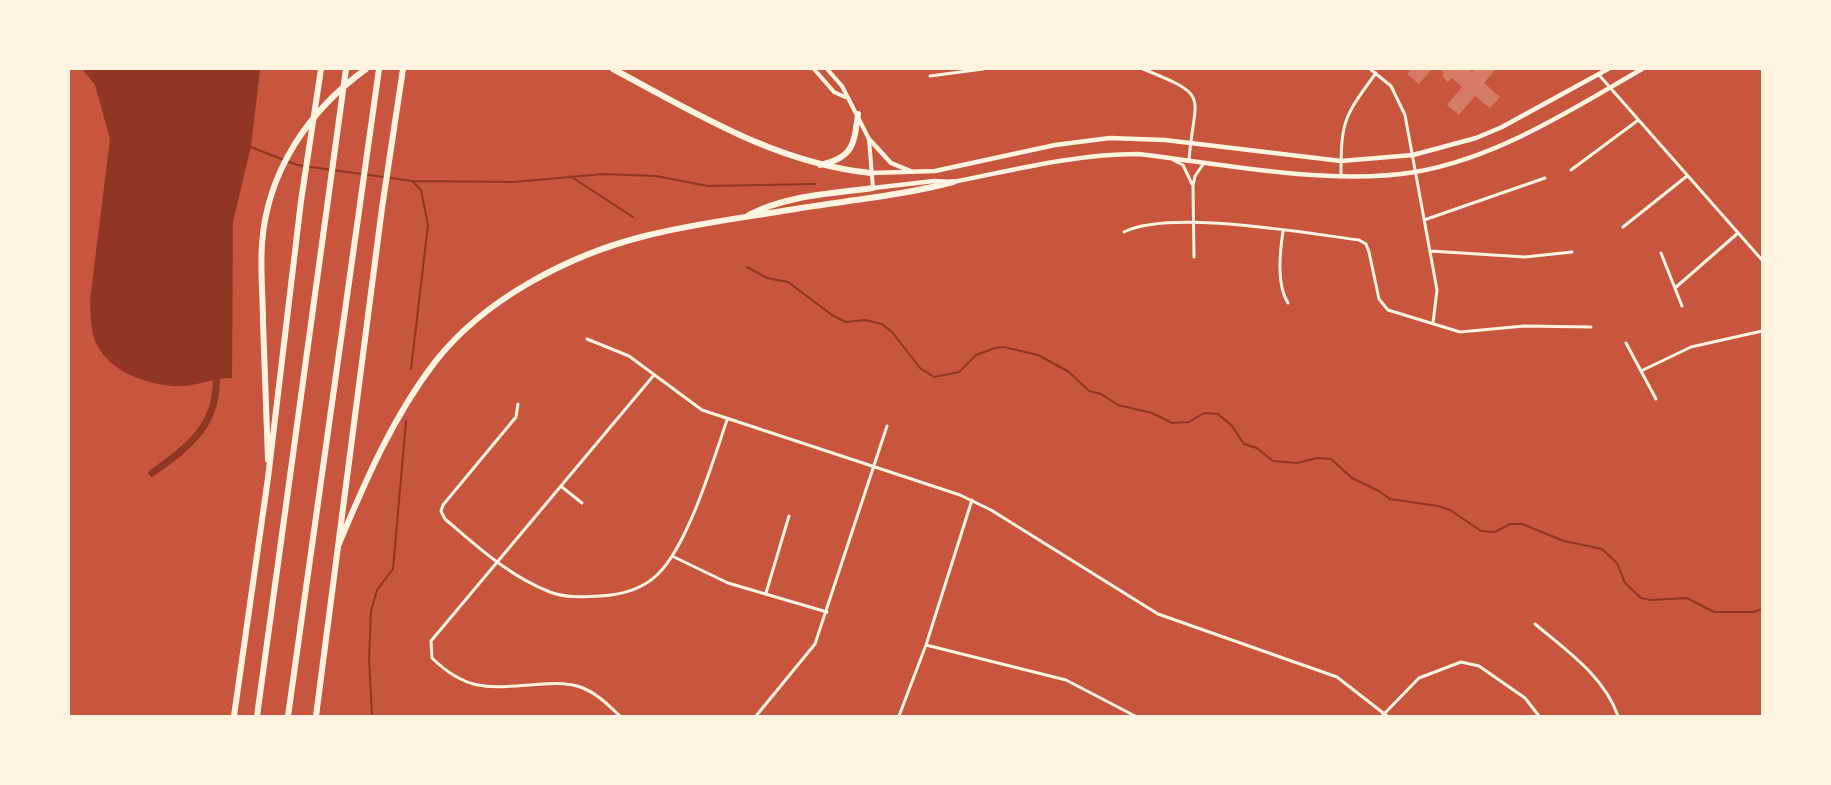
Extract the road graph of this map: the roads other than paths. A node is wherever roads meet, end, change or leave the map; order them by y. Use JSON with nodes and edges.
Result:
{"nodes":[{"id":1,"x":321,"y":69,"type":"edge"},
{"id":2,"x":346,"y":69,"type":"edge"},
{"id":3,"x":366,"y":69,"type":"edge"},
{"id":4,"x":379,"y":69,"type":"edge"},
{"id":5,"x":403,"y":69,"type":"edge"},
{"id":6,"x":613,"y":69,"type":"edge"},
{"id":7,"x":814,"y":69,"type":"edge"},
{"id":8,"x":827,"y":69,"type":"edge"},
{"id":9,"x":983,"y":69,"type":"edge"},
{"id":10,"x":1143,"y":69,"type":"edge"},
{"id":11,"x":1370,"y":69,"type":"edge"},
{"id":12,"x":1608,"y":69,"type":"edge"},
{"id":13,"x":1642,"y":69,"type":"edge"},
{"id":14,"x":1376,"y":73,"type":"junction"},
{"id":15,"x":1598,"y":74,"type":"junction"},
{"id":16,"x":930,"y":76,"type":"dead end"},
{"id":17,"x":1608,"y":88,"type":"junction"},
{"id":18,"x":845,"y":97,"type":"junction"},
{"id":19,"x":858,"y":114,"type":"junction"},
{"id":20,"x":1637,"y":121,"type":"junction"},
{"id":21,"x":869,"y":139,"type":"junction"},
{"id":22,"x":1191,"y":145,"type":"junction"},
{"id":23,"x":1413,"y":155,"type":"junction"},
{"id":24,"x":1170,"y":158,"type":"junction"},
{"id":25,"x":1190,"y":160,"type":"junction"},
{"id":26,"x":1341,"y":161,"type":"junction"},
{"id":27,"x":1207,"y":162,"type":"junction"},
{"id":28,"x":818,"y":165,"type":"junction"},
{"id":29,"x":1571,"y":170,"type":"dead end"},
{"id":30,"x":1415,"y":172,"type":"junction"},
{"id":31,"x":871,"y":173,"type":"junction"},
{"id":32,"x":915,"y":173,"type":"junction"},
{"id":33,"x":1687,"y":176,"type":"junction"},
{"id":34,"x":1341,"y":177,"type":"junction"},
{"id":35,"x":1545,"y":178,"type":"dead end"},
{"id":36,"x":953,"y":182,"type":"junction"},
{"id":37,"x":1193,"y":186,"type":"junction"},
{"id":38,"x":873,"y":188,"type":"junction"},
{"id":39,"x":743,"y":218,"type":"junction"},
{"id":40,"x":1425,"y":220,"type":"junction"},
{"id":41,"x":1193,"y":224,"type":"junction"},
{"id":42,"x":1623,"y":227,"type":"dead end"},
{"id":43,"x":1283,"y":231,"type":"junction"},
{"id":44,"x":1124,"y":232,"type":"dead end"},
{"id":45,"x":1738,"y":233,"type":"junction"},
{"id":46,"x":1429,"y":250,"type":"junction"},
{"id":47,"x":1572,"y":252,"type":"dead end"},
{"id":48,"x":1661,"y":254,"type":"dead end"},
{"id":49,"x":1194,"y":257,"type":"dead end"},
{"id":50,"x":1761,"y":257,"type":"edge"},
{"id":51,"x":1676,"y":288,"type":"junction"},
{"id":52,"x":1288,"y":303,"type":"dead end"},
{"id":53,"x":1683,"y":306,"type":"dead end"},
{"id":54,"x":1432,"y":323,"type":"junction"},
{"id":55,"x":1591,"y":327,"type":"dead end"},
{"id":56,"x":1762,"y":332,"type":"edge"},
{"id":57,"x":587,"y":339,"type":"dead end"},
{"id":58,"x":1626,"y":343,"type":"dead end"},
{"id":59,"x":1641,"y":371,"type":"junction"},
{"id":60,"x":654,"y":375,"type":"junction"},
{"id":61,"x":1656,"y":399,"type":"dead end"},
{"id":62,"x":518,"y":404,"type":"dead end"},
{"id":63,"x":727,"y":420,"type":"junction"},
{"id":64,"x":887,"y":426,"type":"dead end"},
{"id":65,"x":874,"y":466,"type":"junction"},
{"id":66,"x":268,"y":478,"type":"junction"},
{"id":67,"x":562,"y":487,"type":"junction"},
{"id":68,"x":972,"y":500,"type":"junction"},
{"id":69,"x":582,"y":503,"type":"dead end"},
{"id":70,"x":789,"y":516,"type":"dead end"},
{"id":71,"x":338,"y":546,"type":"junction"},
{"id":72,"x":672,"y":556,"type":"junction"},
{"id":73,"x":498,"y":563,"type":"junction"},
{"id":74,"x":766,"y":593,"type":"junction"},
{"id":75,"x":826,"y":612,"type":"junction"},
{"id":76,"x":1535,"y":624,"type":"dead end"},
{"id":77,"x":926,"y":645,"type":"junction"},
{"id":78,"x":1385,"y":715,"type":"edge"},
{"id":79,"x":234,"y":716,"type":"edge"},
{"id":80,"x":257,"y":716,"type":"edge"},
{"id":81,"x":288,"y":716,"type":"edge"},
{"id":82,"x":316,"y":716,"type":"edge"},
{"id":83,"x":620,"y":716,"type":"edge"},
{"id":84,"x":756,"y":716,"type":"edge"},
{"id":85,"x":899,"y":716,"type":"edge"},
{"id":86,"x":1135,"y":716,"type":"edge"},
{"id":87,"x":1539,"y":716,"type":"edge"},
{"id":88,"x":1618,"y":716,"type":"edge"}],
"edges":[{"from":1,"to":66,"type":"highway"},
{"from":2,"to":80,"type":"highway"},
{"from":3,"to":66,"type":"highway"},
{"from":4,"to":81,"type":"highway"},
{"from":5,"to":71,"type":"highway"},
{"from":6,"to":28,"type":"highway"},
{"from":7,"to":18,"type":"street"},
{"from":8,"to":18,"type":"street"},
{"from":9,"to":16,"type":"street"},
{"from":10,"to":22,"type":"street"},
{"from":11,"to":14,"type":"street"},
{"from":12,"to":15,"type":"main road"},
{"from":13,"to":17,"type":"main road"},
{"from":14,"to":23,"type":"street"},
{"from":14,"to":26,"type":"street"},
{"from":15,"to":17,"type":"street"},
{"from":15,"to":23,"type":"main road"},
{"from":17,"to":20,"type":"street"},
{"from":17,"to":30,"type":"main road"},
{"from":18,"to":19,"type":"street"},
{"from":19,"to":21,"type":"street"},
{"from":19,"to":28,"type":"highway"},
{"from":20,"to":29,"type":"street"},
{"from":20,"to":33,"type":"street"},
{"from":21,"to":31,"type":"street"},
{"from":21,"to":32,"type":"main road"},
{"from":22,"to":25,"type":"street"},
{"from":22,"to":26,"type":"main road"},
{"from":22,"to":32,"type":"main road"},
{"from":23,"to":26,"type":"main road"},
{"from":23,"to":30,"type":"street"},
{"from":24,"to":25,"type":"main road"},
{"from":24,"to":36,"type":"main road"},
{"from":24,"to":37,"type":"street"},
{"from":25,"to":27,"type":"main road"},
{"from":26,"to":34,"type":"street"},
{"from":27,"to":34,"type":"main road"},
{"from":27,"to":37,"type":"street"},
{"from":28,"to":31,"type":"highway"},
{"from":30,"to":34,"type":"main road"},
{"from":30,"to":40,"type":"street"},
{"from":31,"to":32,"type":"main road"},
{"from":31,"to":38,"type":"street"},
{"from":33,"to":42,"type":"street"},
{"from":33,"to":45,"type":"street"},
{"from":35,"to":40,"type":"street"},
{"from":36,"to":38,"type":"main road"},
{"from":36,"to":39,"type":"highway"},
{"from":37,"to":41,"type":"street"},
{"from":38,"to":39,"type":"highway"},
{"from":39,"to":71,"type":"highway"},
{"from":40,"to":46,"type":"street"},
{"from":41,"to":43,"type":"street"},
{"from":41,"to":44,"type":"street"},
{"from":41,"to":49,"type":"street"},
{"from":43,"to":52,"type":"street"},
{"from":43,"to":54,"type":"street"},
{"from":45,"to":50,"type":"street"},
{"from":45,"to":51,"type":"street"},
{"from":46,"to":47,"type":"street"},
{"from":46,"to":54,"type":"street"},
{"from":48,"to":51,"type":"street"},
{"from":51,"to":53,"type":"street"},
{"from":54,"to":55,"type":"street"},
{"from":56,"to":59,"type":"street"},
{"from":57,"to":60,"type":"street"},
{"from":58,"to":59,"type":"street"},
{"from":59,"to":61,"type":"street"},
{"from":60,"to":63,"type":"street"},
{"from":60,"to":67,"type":"street"},
{"from":62,"to":73,"type":"street"},
{"from":63,"to":65,"type":"street"},
{"from":63,"to":72,"type":"street"},
{"from":64,"to":65,"type":"street"},
{"from":65,"to":68,"type":"street"},
{"from":65,"to":75,"type":"street"},
{"from":66,"to":79,"type":"highway"},
{"from":67,"to":69,"type":"street"},
{"from":67,"to":73,"type":"street"},
{"from":68,"to":77,"type":"street"},
{"from":68,"to":78,"type":"street"},
{"from":70,"to":74,"type":"street"},
{"from":71,"to":82,"type":"highway"},
{"from":72,"to":73,"type":"street"},
{"from":72,"to":74,"type":"street"},
{"from":73,"to":83,"type":"street"},
{"from":74,"to":75,"type":"street"},
{"from":75,"to":84,"type":"street"},
{"from":76,"to":88,"type":"street"},
{"from":77,"to":85,"type":"street"},
{"from":77,"to":86,"type":"street"},
{"from":78,"to":87,"type":"street"}]}
